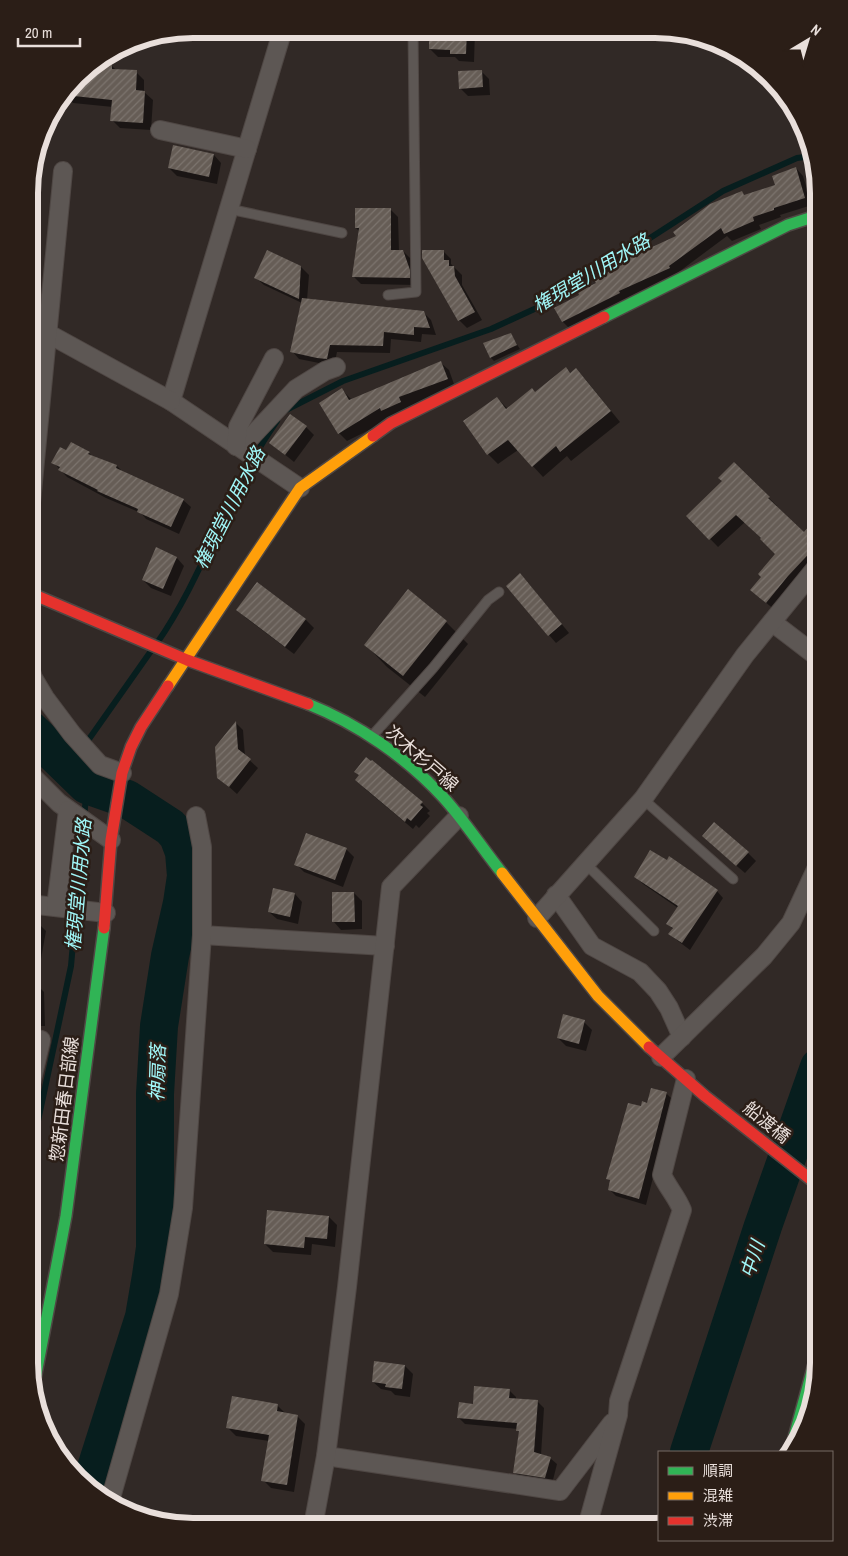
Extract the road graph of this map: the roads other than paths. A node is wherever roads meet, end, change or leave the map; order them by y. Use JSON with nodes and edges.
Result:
{"nodes":[{"id":1,"x":280,"y":38,"type":"edge"},
{"id":2,"x":413,"y":38,"type":"edge"},
{"id":3,"x":160,"y":130,"type":"dead end"},
{"id":4,"x":247,"y":149,"type":"junction"},
{"id":5,"x":63,"y":171,"type":"dead end"},
{"id":6,"x":229,"y":209,"type":"junction"},
{"id":7,"x":810,"y":219,"type":"edge"},
{"id":8,"x":342,"y":233,"type":"dead end"},
{"id":9,"x":388,"y":295,"type":"dead end"},
{"id":10,"x":47,"y":332,"type":"junction"},
{"id":11,"x":274,"y":358,"type":"dead end"},
{"id":12,"x":336,"y":367,"type":"dead end"},
{"id":13,"x":171,"y":401,"type":"junction"},
{"id":14,"x":38,"y":428,"type":"edge"},
{"id":15,"x":236,"y":446,"type":"junction"},
{"id":16,"x":300,"y":488,"type":"junction"},
{"id":17,"x":810,"y":575,"type":"edge"},
{"id":18,"x":499,"y":592,"type":"dead end"},
{"id":19,"x":38,"y":596,"type":"edge"},
{"id":20,"x":772,"y":622,"type":"junction"},
{"id":21,"x":810,"y":651,"type":"edge"},
{"id":22,"x":187,"y":660,"type":"junction"},
{"id":23,"x":38,"y":686,"type":"edge"},
{"id":24,"x":371,"y":737,"type":"junction"},
{"id":25,"x":122,"y":772,"type":"junction"},
{"id":26,"x":38,"y":782,"type":"edge"},
{"id":27,"x":642,"y":800,"type":"junction"},
{"id":28,"x":68,"y":810,"type":"junction"},
{"id":29,"x":196,"y":816,"type":"dead end"},
{"id":30,"x":459,"y":816,"type":"junction"},
{"id":31,"x":111,"y":840,"type":"junction"},
{"id":32,"x":585,"y":863,"type":"junction"},
{"id":33,"x":733,"y":879,"type":"dead end"},
{"id":34,"x":810,"y":882,"type":"edge"},
{"id":35,"x":556,"y":895,"type":"junction"},
{"id":36,"x":38,"y":905,"type":"edge"},
{"id":37,"x":56,"y":907,"type":"junction"},
{"id":38,"x":106,"y":913,"type":"junction"},
{"id":39,"x":537,"y":918,"type":"junction"},
{"id":40,"x":654,"y":931,"type":"dead end"},
{"id":41,"x":202,"y":935,"type":"junction"},
{"id":42,"x":385,"y":946,"type":"junction"},
{"id":43,"x":682,"y":1037,"type":"junction"},
{"id":44,"x":38,"y":1039,"type":"edge"},
{"id":45,"x":38,"y":1053,"type":"edge"},
{"id":46,"x":661,"y":1057,"type":"junction"},
{"id":47,"x":690,"y":1082,"type":"junction"},
{"id":48,"x":810,"y":1179,"type":"edge"},
{"id":49,"x":38,"y":1364,"type":"edge"},
{"id":50,"x":618,"y":1415,"type":"junction"},
{"id":51,"x":326,"y":1456,"type":"junction"},
{"id":52,"x":112,"y":1496,"type":"edge"},
{"id":53,"x":314,"y":1518,"type":"edge"},
{"id":54,"x":589,"y":1518,"type":"edge"}],
"edges":[{"from":1,"to":4,"type":"street"},
{"from":2,"to":9,"type":"lane"},
{"from":3,"to":4,"type":"street"},
{"from":4,"to":6,"type":"street"},
{"from":5,"to":10,"type":"street"},
{"from":6,"to":8,"type":"lane"},
{"from":6,"to":13,"type":"street"},
{"from":7,"to":16,"type":"main road"},
{"from":10,"to":13,"type":"street"},
{"from":10,"to":14,"type":"street"},
{"from":11,"to":15,"type":"street"},
{"from":12,"to":15,"type":"street"},
{"from":13,"to":15,"type":"street"},
{"from":15,"to":16,"type":"street"},
{"from":16,"to":22,"type":"main road"},
{"from":17,"to":20,"type":"street"},
{"from":18,"to":24,"type":"lane"},
{"from":19,"to":22,"type":"main road","name":"次木杉戸線"},
{"from":20,"to":21,"type":"street"},
{"from":20,"to":27,"type":"street"},
{"from":22,"to":24,"type":"main road","name":"次木杉戸線"},
{"from":22,"to":25,"type":"main road"},
{"from":23,"to":25,"type":"street"},
{"from":24,"to":30,"type":"main road","name":"次木杉戸線"},
{"from":25,"to":31,"type":"main road","name":"惣新田春日部線"},
{"from":26,"to":28,"type":"street"},
{"from":27,"to":32,"type":"street"},
{"from":27,"to":33,"type":"lane"},
{"from":28,"to":31,"type":"street"},
{"from":28,"to":37,"type":"street"},
{"from":29,"to":41,"type":"street"},
{"from":30,"to":39,"type":"main road","name":"次木杉戸線"},
{"from":30,"to":42,"type":"street"},
{"from":31,"to":38,"type":"main road","name":"惣新田春日部線"},
{"from":32,"to":35,"type":"street"},
{"from":32,"to":40,"type":"lane"},
{"from":34,"to":43,"type":"street"},
{"from":35,"to":39,"type":"street"},
{"from":35,"to":43,"type":"street"},
{"from":36,"to":37,"type":"street"},
{"from":37,"to":38,"type":"street"},
{"from":38,"to":49,"type":"main road","name":"惣新田春日部線"},
{"from":39,"to":46,"type":"main road","name":"次木杉戸線"},
{"from":41,"to":42,"type":"street"},
{"from":41,"to":52,"type":"street"},
{"from":42,"to":51,"type":"street"},
{"from":43,"to":46,"type":"street"},
{"from":44,"to":45,"type":"street"},
{"from":46,"to":47,"type":"main road","name":"次木杉戸線"},
{"from":47,"to":48,"type":"main road","name":"船渡橋"},
{"from":47,"to":50,"type":"street"},
{"from":50,"to":51,"type":"street"},
{"from":50,"to":54,"type":"street"},
{"from":51,"to":53,"type":"street"}]}
